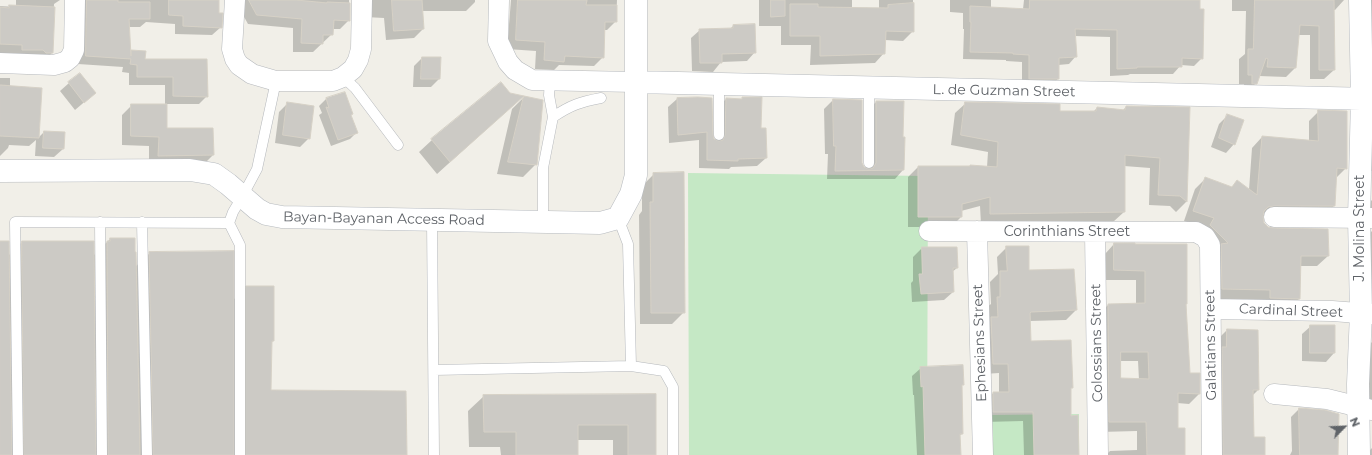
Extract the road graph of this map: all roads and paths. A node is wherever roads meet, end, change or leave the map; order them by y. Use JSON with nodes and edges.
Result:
{"nodes":[{"id":1,"x":75,"y":0,"type":"edge"},
{"id":2,"x":235,"y":0,"type":"edge"},
{"id":3,"x":362,"y":0,"type":"edge"},
{"id":4,"x":499,"y":0,"type":"edge"},
{"id":5,"x":636,"y":0,"type":"edge"},
{"id":6,"x":1360,"y":0,"type":"edge"},
{"id":7,"x":0,"y":63,"type":"edge"},
{"id":8,"x":343,"y":76,"type":"junction"},
{"id":9,"x":550,"y":80,"type":"junction"},
{"id":10,"x":276,"y":81,"type":"junction"},
{"id":11,"x":636,"y":82,"type":"junction"},
{"id":12,"x":718,"y":84,"type":"junction"},
{"id":13,"x":869,"y":88,"type":"junction"},
{"id":14,"x":602,"y":98,"type":"dead end"},
{"id":15,"x":1367,"y":99,"type":"edge"},
{"id":16,"x":553,"y":117,"type":"junction"},
{"id":17,"x":719,"y":135,"type":"dead end"},
{"id":18,"x":398,"y":145,"type":"dead end"},
{"id":19,"x":869,"y":163,"type":"dead end"},
{"id":20,"x":0,"y":171,"type":"edge"},
{"id":21,"x":242,"y":197,"type":"junction"},
{"id":22,"x":1274,"y":217,"type":"dead end"},
{"id":23,"x":618,"y":218,"type":"junction"},
{"id":24,"x":1365,"y":218,"type":"edge"},
{"id":25,"x":432,"y":220,"type":"junction"},
{"id":26,"x":100,"y":222,"type":"junction"},
{"id":27,"x":142,"y":222,"type":"junction"},
{"id":28,"x":544,"y":222,"type":"junction"},
{"id":29,"x":229,"y":223,"type":"junction"},
{"id":30,"x":929,"y":231,"type":"dead end"},
{"id":31,"x":977,"y":231,"type":"junction"},
{"id":32,"x":1095,"y":232,"type":"junction"},
{"id":33,"x":1205,"y":236,"type":"joint"},
{"id":34,"x":1210,"y":309,"type":"junction"},
{"id":35,"x":1366,"y":314,"type":"edge"},
{"id":36,"x":631,"y":366,"type":"junction"},
{"id":37,"x":434,"y":370,"type":"junction"},
{"id":38,"x":1274,"y":394,"type":"dead end"},
{"id":39,"x":1365,"y":408,"type":"edge"},
{"id":40,"x":18,"y":455,"type":"edge"},
{"id":41,"x":102,"y":455,"type":"edge"},
{"id":42,"x":146,"y":455,"type":"edge"},
{"id":43,"x":240,"y":455,"type":"edge"},
{"id":44,"x":434,"y":455,"type":"edge"},
{"id":45,"x":673,"y":455,"type":"edge"},
{"id":46,"x":983,"y":455,"type":"edge"},
{"id":47,"x":1098,"y":455,"type":"edge"},
{"id":48,"x":1212,"y":455,"type":"edge"},
{"id":49,"x":1358,"y":455,"type":"edge"}],
"edges":[{"from":1,"to":7,"type":"street"},
{"from":2,"to":10,"type":"street"},
{"from":3,"to":8,"type":"street"},
{"from":4,"to":9,"type":"street"},
{"from":5,"to":11,"type":"street"},
{"from":6,"to":15,"type":"street","name":"J. Molina Street"},
{"from":8,"to":10,"type":"street"},
{"from":8,"to":18,"type":"lane"},
{"from":9,"to":11,"type":"street"},
{"from":9,"to":16,"type":"lane"},
{"from":10,"to":21,"type":"lane"},
{"from":11,"to":12,"type":"street","name":"L. de Guzman Street"},
{"from":11,"to":23,"type":"street"},
{"from":12,"to":13,"type":"street","name":"L. de Guzman Street"},
{"from":12,"to":17,"type":"lane"},
{"from":13,"to":15,"type":"street","name":"L. de Guzman Street"},
{"from":13,"to":19,"type":"lane"},
{"from":14,"to":16,"type":"lane"},
{"from":15,"to":24,"type":"street","name":"J. Molina Street"},
{"from":16,"to":28,"type":"lane"},
{"from":20,"to":21,"type":"street","name":"Bayan-Bayanan Access Road"},
{"from":21,"to":25,"type":"street","name":"Bayan-Bayanan Access Road"},
{"from":21,"to":29,"type":"lane"},
{"from":22,"to":24,"type":"street"},
{"from":23,"to":28,"type":"street","name":"Bayan-Bayanan Access Road"},
{"from":23,"to":36,"type":"lane"},
{"from":24,"to":35,"type":"street","name":"J. Molina Street"},
{"from":25,"to":28,"type":"street","name":"Bayan-Bayanan Access Road"},
{"from":25,"to":37,"type":"lane"},
{"from":26,"to":27,"type":"lane"},
{"from":26,"to":40,"type":"lane"},
{"from":26,"to":41,"type":"lane"},
{"from":27,"to":29,"type":"lane"},
{"from":27,"to":42,"type":"lane"},
{"from":29,"to":43,"type":"lane"},
{"from":30,"to":31,"type":"street","name":"Corinthians Street"},
{"from":31,"to":32,"type":"street","name":"Corinthians Street"},
{"from":31,"to":46,"type":"street","name":"Ephesians Street"},
{"from":32,"to":33,"type":"street","name":"Corinthians Street"},
{"from":32,"to":47,"type":"street","name":"Colossians Street"},
{"from":33,"to":34,"type":"street","name":"Galatians Street"},
{"from":34,"to":35,"type":"street","name":"Cardinal Street"},
{"from":34,"to":48,"type":"street","name":"Galatians Street"},
{"from":35,"to":39,"type":"street","name":"J. Molina Street"},
{"from":36,"to":37,"type":"lane"},
{"from":36,"to":45,"type":"lane"},
{"from":37,"to":44,"type":"lane"},
{"from":38,"to":39,"type":"street"},
{"from":39,"to":49,"type":"street","name":"J. Molina Street"}]}
